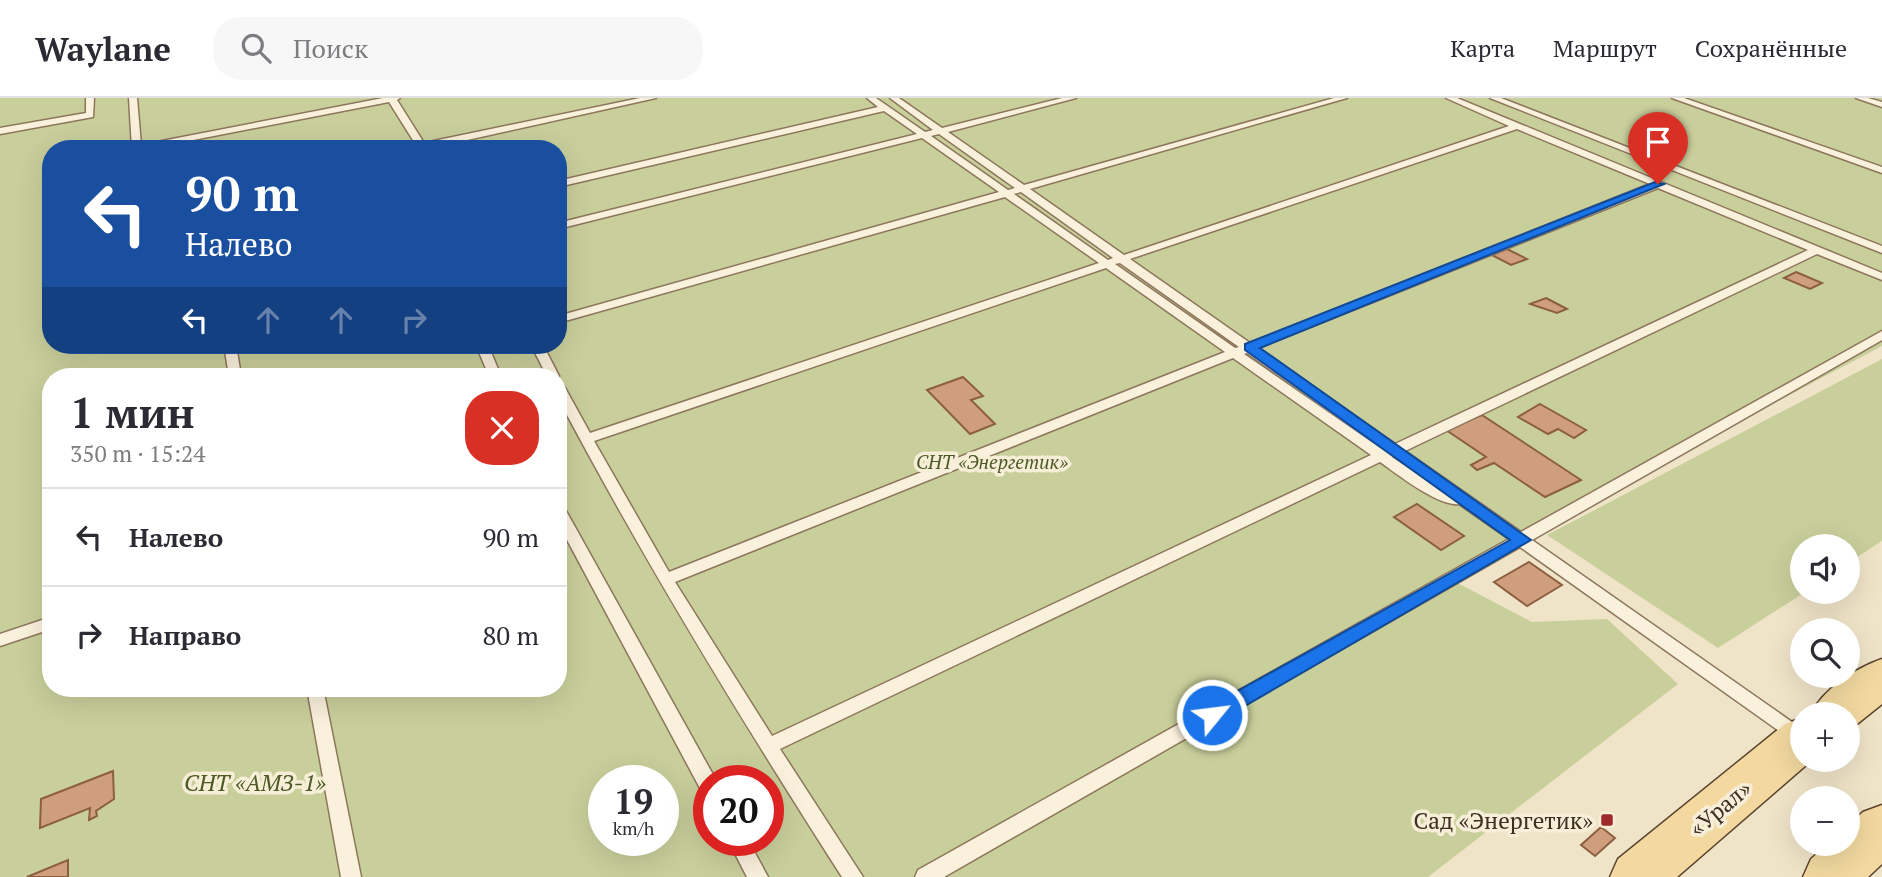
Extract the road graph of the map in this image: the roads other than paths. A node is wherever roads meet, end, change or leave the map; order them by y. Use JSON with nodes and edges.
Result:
{"nodes":[{"id":1,"x":90,"y":98,"type":"edge"},
{"id":2,"x":134,"y":98,"type":"edge"},
{"id":3,"x":393,"y":98,"type":"edge"},
{"id":4,"x":652,"y":98,"type":"edge"},
{"id":5,"x":871,"y":98,"type":"edge"},
{"id":6,"x":1072,"y":98,"type":"edge"},
{"id":7,"x":1343,"y":98,"type":"edge"},
{"id":8,"x":1450,"y":98,"type":"edge"},
{"id":9,"x":1494,"y":98,"type":"edge"},
{"id":10,"x":1676,"y":98,"type":"edge"},
{"id":11,"x":1860,"y":98,"type":"edge"},
{"id":12,"x":890,"y":103,"type":"edge"},
{"id":13,"x":1882,"y":105,"type":"edge"},
{"id":14,"x":1517,"y":126,"type":"junction"},
{"id":15,"x":942,"y":130,"type":"junction"},
{"id":16,"x":0,"y":131,"type":"edge"},
{"id":17,"x":924,"y":135,"type":"junction"},
{"id":18,"x":137,"y":140,"type":"edge"},
{"id":19,"x":178,"y":140,"type":"edge"},
{"id":20,"x":418,"y":140,"type":"edge"},
{"id":21,"x":455,"y":140,"type":"edge"},
{"id":22,"x":1882,"y":170,"type":"edge"},
{"id":23,"x":567,"y":182,"type":"edge"},
{"id":24,"x":1658,"y":184,"type":"junction"},
{"id":25,"x":1024,"y":188,"type":"junction"},
{"id":26,"x":1006,"y":193,"type":"junction"},
{"id":27,"x":567,"y":224,"type":"edge"},
{"id":28,"x":1817,"y":250,"type":"junction"},
{"id":29,"x":1882,"y":250,"type":"edge"},
{"id":30,"x":1123,"y":258,"type":"junction"},
{"id":31,"x":1106,"y":263,"type":"junction"},
{"id":32,"x":1882,"y":277,"type":"edge"},
{"id":33,"x":567,"y":317,"type":"edge"},
{"id":34,"x":1882,"y":335,"type":"edge"},
{"id":35,"x":1250,"y":347,"type":"junction"},
{"id":36,"x":1234,"y":353,"type":"junction"},
{"id":37,"x":567,"y":404,"type":"edge"},
{"id":38,"x":585,"y":439,"type":"junction"},
{"id":39,"x":1395,"y":449,"type":"junction"},
{"id":40,"x":1381,"y":456,"type":"junction"},
{"id":41,"x":1497,"y":522,"type":"junction"},
{"id":42,"x":567,"y":526,"type":"edge"},
{"id":43,"x":1523,"y":540,"type":"junction"},
{"id":44,"x":667,"y":579,"type":"junction"},
{"id":45,"x":42,"y":625,"type":"edge"},
{"id":46,"x":0,"y":640,"type":"edge"},
{"id":47,"x":1882,"y":678,"type":"edge"},
{"id":48,"x":317,"y":697,"type":"edge"},
{"id":49,"x":1851,"y":702,"type":"edge"},
{"id":50,"x":1790,"y":729,"type":"edge"},
{"id":51,"x":768,"y":746,"type":"junction"},
{"id":52,"x":1790,"y":748,"type":"edge"},
{"id":53,"x":698,"y":765,"type":"edge"},
{"id":54,"x":1882,"y":829,"type":"edge"},
{"id":55,"x":747,"y":856,"type":"edge"},
{"id":56,"x":351,"y":877,"type":"edge"},
{"id":57,"x":758,"y":877,"type":"edge"},
{"id":58,"x":853,"y":877,"type":"edge"},
{"id":59,"x":925,"y":877,"type":"edge"},
{"id":60,"x":1637,"y":877,"type":"edge"},
{"id":61,"x":1830,"y":877,"type":"edge"}],
"edges":[{"from":1,"to":16,"type":"lane"},
{"from":2,"to":18,"type":"lane"},
{"from":3,"to":19,"type":"lane"},
{"from":3,"to":20,"type":"lane"},
{"from":4,"to":21,"type":"lane"},
{"from":5,"to":12,"type":"lane"},
{"from":6,"to":15,"type":"lane"},
{"from":7,"to":25,"type":"lane"},
{"from":8,"to":14,"type":"lane"},
{"from":9,"to":29,"type":"lane"},
{"from":10,"to":22,"type":"lane"},
{"from":11,"to":13,"type":"lane"},
{"from":12,"to":15,"type":"lane"},
{"from":12,"to":17,"type":"lane"},
{"from":12,"to":23,"type":"lane"},
{"from":14,"to":24,"type":"lane"},
{"from":14,"to":30,"type":"lane"},
{"from":15,"to":17,"type":"lane"},
{"from":15,"to":25,"type":"lane"},
{"from":17,"to":26,"type":"lane"},
{"from":17,"to":27,"type":"lane"},
{"from":24,"to":28,"type":"lane"},
{"from":24,"to":35,"type":"lane"},
{"from":25,"to":26,"type":"lane"},
{"from":25,"to":30,"type":"lane"},
{"from":26,"to":31,"type":"lane"},
{"from":26,"to":33,"type":"lane"},
{"from":28,"to":32,"type":"lane"},
{"from":28,"to":39,"type":"lane"},
{"from":30,"to":31,"type":"lane"},
{"from":30,"to":35,"type":"lane"},
{"from":31,"to":36,"type":"lane"},
{"from":31,"to":38,"type":"lane"},
{"from":34,"to":43,"type":"lane"},
{"from":35,"to":36,"type":"lane"},
{"from":35,"to":39,"type":"lane"},
{"from":36,"to":40,"type":"lane"},
{"from":36,"to":44,"type":"lane"},
{"from":37,"to":38,"type":"lane"},
{"from":38,"to":44,"type":"lane"},
{"from":39,"to":40,"type":"lane"},
{"from":39,"to":41,"type":"lane"},
{"from":40,"to":41,"type":"lane"},
{"from":40,"to":51,"type":"lane"},
{"from":41,"to":43,"type":"lane"},
{"from":42,"to":53,"type":"lane"},
{"from":43,"to":50,"type":"lane"},
{"from":43,"to":59,"type":"lane"},
{"from":44,"to":51,"type":"lane"},
{"from":45,"to":46,"type":"lane"},
{"from":47,"to":49,"type":"main road"},
{"from":48,"to":56,"type":"lane"},
{"from":51,"to":58,"type":"lane"},
{"from":52,"to":60,"type":"main road","name":"«Урал»"},
{"from":54,"to":61,"type":"main road"},
{"from":55,"to":57,"type":"lane"}]}
